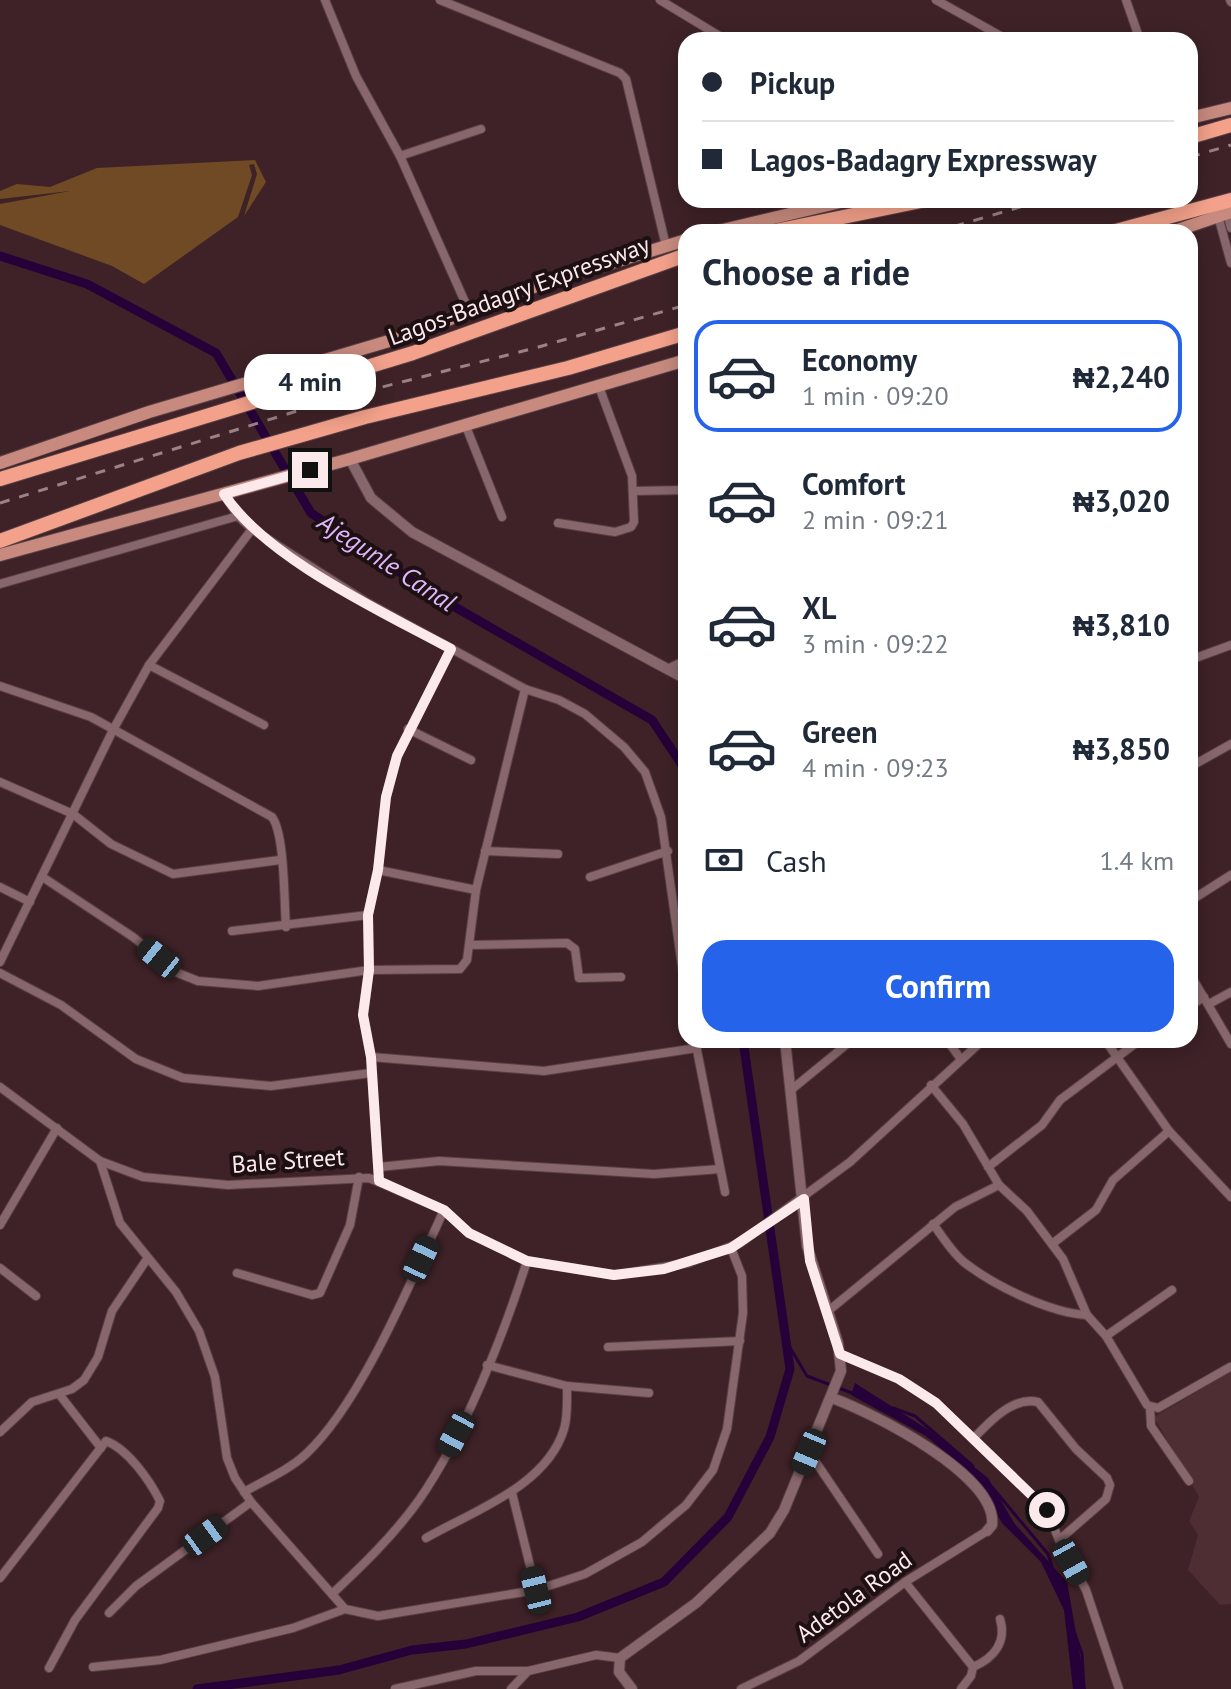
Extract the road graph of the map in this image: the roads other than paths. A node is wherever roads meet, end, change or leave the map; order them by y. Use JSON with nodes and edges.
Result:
{"nodes":[{"id":1,"x":325,"y":0,"type":"edge"},
{"id":2,"x":440,"y":0,"type":"edge"},
{"id":3,"x":660,"y":0,"type":"edge"},
{"id":4,"x":936,"y":0,"type":"edge"},
{"id":5,"x":1126,"y":0,"type":"edge"},
{"id":6,"x":713,"y":32,"type":"edge"},
{"id":7,"x":994,"y":32,"type":"edge"},
{"id":8,"x":1137,"y":32,"type":"edge"},
{"id":9,"x":1231,"y":108,"type":"edge"},
{"id":10,"x":1198,"y":116,"type":"edge"},
{"id":11,"x":1231,"y":125,"type":"edge"},
{"id":12,"x":481,"y":129,"type":"dead end"},
{"id":13,"x":1198,"y":135,"type":"edge"},
{"id":14,"x":400,"y":156,"type":"junction"},
{"id":15,"x":815,"y":208,"type":"edge"},
{"id":16,"x":887,"y":208,"type":"edge"},
{"id":17,"x":1227,"y":210,"type":"edge"},
{"id":18,"x":748,"y":224,"type":"edge"},
{"id":19,"x":809,"y":224,"type":"edge"},
{"id":20,"x":1154,"y":224,"type":"edge"},
{"id":21,"x":1192,"y":224,"type":"edge"},
{"id":22,"x":1231,"y":228,"type":"edge"},
{"id":23,"x":678,"y":242,"type":"edge"},
{"id":24,"x":666,"y":246,"type":"junction"},
{"id":25,"x":678,"y":258,"type":"edge"},
{"id":26,"x":1231,"y":263,"type":"edge"},
{"id":27,"x":469,"y":311,"type":"junction"},
{"id":28,"x":678,"y":335,"type":"edge"},
{"id":29,"x":678,"y":362,"type":"edge"},
{"id":30,"x":598,"y":384,"type":"junction"},
{"id":31,"x":465,"y":424,"type":"junction"},
{"id":32,"x":350,"y":459,"type":"junction"},
{"id":33,"x":0,"y":463,"type":"edge"},
{"id":34,"x":0,"y":479,"type":"edge"},
{"id":35,"x":678,"y":490,"type":"edge"},
{"id":36,"x":634,"y":491,"type":"junction"},
{"id":37,"x":224,"y":494,"type":"junction"},
{"id":38,"x":238,"y":516,"type":"junction"},
{"id":39,"x":502,"y":517,"type":"dead end"},
{"id":40,"x":558,"y":523,"type":"dead end"},
{"id":41,"x":252,"y":529,"type":"junction"},
{"id":42,"x":0,"y":541,"type":"edge"},
{"id":43,"x":0,"y":555,"type":"edge"},
{"id":44,"x":0,"y":584,"type":"edge"},
{"id":45,"x":1231,"y":645,"type":"edge"},
{"id":46,"x":451,"y":649,"type":"junction"},
{"id":47,"x":1198,"y":657,"type":"edge"},
{"id":48,"x":678,"y":664,"type":"edge"},
{"id":49,"x":149,"y":665,"type":"junction"},
{"id":50,"x":669,"y":668,"type":"junction"},
{"id":51,"x":678,"y":674,"type":"edge"},
{"id":52,"x":0,"y":686,"type":"edge"},
{"id":53,"x":525,"y":689,"type":"junction"},
{"id":54,"x":264,"y":725,"type":"dead end"},
{"id":55,"x":408,"y":729,"type":"junction"},
{"id":56,"x":113,"y":730,"type":"junction"},
{"id":57,"x":1231,"y":744,"type":"edge"},
{"id":58,"x":471,"y":760,"type":"dead end"},
{"id":59,"x":1198,"y":763,"type":"edge"},
{"id":60,"x":0,"y":782,"type":"edge"},
{"id":61,"x":73,"y":814,"type":"junction"},
{"id":62,"x":485,"y":851,"type":"junction"},
{"id":63,"x":668,"y":851,"type":"junction"},
{"id":64,"x":558,"y":854,"type":"dead end"},
{"id":65,"x":280,"y":860,"type":"junction"},
{"id":66,"x":378,"y":870,"type":"junction"},
{"id":67,"x":1231,"y":875,"type":"edge"},
{"id":68,"x":590,"y":877,"type":"dead end"},
{"id":69,"x":44,"y":878,"type":"junction"},
{"id":70,"x":0,"y":887,"type":"edge"},
{"id":71,"x":476,"y":890,"type":"junction"},
{"id":72,"x":1198,"y":896,"type":"edge"},
{"id":73,"x":30,"y":902,"type":"junction"},
{"id":74,"x":368,"y":915,"type":"junction"},
{"id":75,"x":286,"y":927,"type":"junction"},
{"id":76,"x":232,"y":931,"type":"dead end"},
{"id":77,"x":678,"y":931,"type":"edge"},
{"id":78,"x":470,"y":945,"type":"junction"},
{"id":79,"x":0,"y":962,"type":"edge"},
{"id":80,"x":369,"y":970,"type":"junction"},
{"id":81,"x":0,"y":973,"type":"edge"},
{"id":82,"x":621,"y":977,"type":"dead end"},
{"id":83,"x":1198,"y":986,"type":"edge"},
{"id":84,"x":1231,"y":992,"type":"edge"},
{"id":85,"x":1207,"y":1000,"type":"junction"},
{"id":86,"x":1198,"y":1003,"type":"edge"},
{"id":87,"x":1231,"y":1044,"type":"edge"},
{"id":88,"x":678,"y":1047,"type":"edge"},
{"id":89,"x":697,"y":1048,"type":"edge"},
{"id":90,"x":786,"y":1048,"type":"edge"},
{"id":91,"x":842,"y":1048,"type":"edge"},
{"id":92,"x":953,"y":1048,"type":"edge"},
{"id":93,"x":973,"y":1048,"type":"edge"},
{"id":94,"x":1110,"y":1048,"type":"edge"},
{"id":95,"x":1128,"y":1048,"type":"edge"},
{"id":96,"x":1115,"y":1056,"type":"junction"},
{"id":97,"x":371,"y":1057,"type":"junction"},
{"id":98,"x":960,"y":1058,"type":"junction"},
{"id":99,"x":371,"y":1073,"type":"junction"},
{"id":100,"x":931,"y":1085,"type":"junction"},
{"id":101,"x":0,"y":1087,"type":"edge"},
{"id":102,"x":791,"y":1090,"type":"junction"},
{"id":103,"x":57,"y":1128,"type":"junction"},
{"id":104,"x":1169,"y":1131,"type":"junction"},
{"id":105,"x":100,"y":1161,"type":"junction"},
{"id":106,"x":379,"y":1167,"type":"junction"},
{"id":107,"x":988,"y":1167,"type":"junction"},
{"id":108,"x":720,"y":1169,"type":"junction"},
{"id":109,"x":359,"y":1177,"type":"junction"},
{"id":110,"x":379,"y":1181,"type":"junction"},
{"id":111,"x":999,"y":1185,"type":"junction"},
{"id":112,"x":725,"y":1192,"type":"dead end"},
{"id":113,"x":1231,"y":1197,"type":"edge"},
{"id":114,"x":804,"y":1199,"type":"junction"},
{"id":115,"x":444,"y":1210,"type":"junction"},
{"id":116,"x":933,"y":1224,"type":"junction"},
{"id":117,"x":0,"y":1225,"type":"edge"},
{"id":118,"x":1052,"y":1244,"type":"junction"},
{"id":119,"x":731,"y":1248,"type":"junction"},
{"id":120,"x":147,"y":1259,"type":"junction"},
{"id":121,"x":527,"y":1261,"type":"junction"},
{"id":122,"x":0,"y":1268,"type":"edge"},
{"id":123,"x":237,"y":1273,"type":"dead end"},
{"id":124,"x":1172,"y":1290,"type":"dead end"},
{"id":125,"x":36,"y":1296,"type":"dead end"},
{"id":126,"x":827,"y":1312,"type":"junction"},
{"id":127,"x":1087,"y":1315,"type":"junction"},
{"id":128,"x":1106,"y":1336,"type":"junction"},
{"id":129,"x":740,"y":1341,"type":"junction"},
{"id":130,"x":608,"y":1347,"type":"dead end"},
{"id":131,"x":840,"y":1354,"type":"junction"},
{"id":132,"x":487,"y":1365,"type":"junction"},
{"id":133,"x":1230,"y":1367,"type":"edge"},
{"id":134,"x":567,"y":1386,"type":"junction"},
{"id":135,"x":649,"y":1393,"type":"dead end"},
{"id":136,"x":833,"y":1393,"type":"junction"},
{"id":137,"x":59,"y":1394,"type":"junction"},
{"id":138,"x":1150,"y":1408,"type":"junction"},
{"id":139,"x":0,"y":1432,"type":"edge"},
{"id":140,"x":973,"y":1439,"type":"junction"},
{"id":141,"x":101,"y":1448,"type":"junction"},
{"id":142,"x":809,"y":1452,"type":"junction"},
{"id":143,"x":1189,"y":1481,"type":"dead end"},
{"id":144,"x":244,"y":1492,"type":"junction"},
{"id":145,"x":512,"y":1493,"type":"junction"},
{"id":146,"x":251,"y":1502,"type":"junction"},
{"id":147,"x":987,"y":1531,"type":"joint"},
{"id":148,"x":426,"y":1538,"type":"dead end"},
{"id":149,"x":1059,"y":1540,"type":"junction"},
{"id":150,"x":878,"y":1554,"type":"dead end"},
{"id":151,"x":0,"y":1578,"type":"edge"},
{"id":152,"x":905,"y":1582,"type":"junction"},
{"id":153,"x":536,"y":1590,"type":"junction"},
{"id":154,"x":332,"y":1594,"type":"junction"},
{"id":155,"x":345,"y":1609,"type":"junction"},
{"id":156,"x":109,"y":1613,"type":"dead end"},
{"id":157,"x":1000,"y":1619,"type":"dead end"},
{"id":158,"x":620,"y":1658,"type":"junction"},
{"id":159,"x":93,"y":1667,"type":"dead end"},
{"id":160,"x":973,"y":1667,"type":"junction"},
{"id":161,"x":49,"y":1668,"type":"dead end"},
{"id":162,"x":528,"y":1671,"type":"junction"},
{"id":163,"x":395,"y":1689,"type":"edge"},
{"id":164,"x":511,"y":1689,"type":"edge"},
{"id":165,"x":632,"y":1689,"type":"edge"},
{"id":166,"x":741,"y":1689,"type":"edge"},
{"id":167,"x":961,"y":1689,"type":"edge"},
{"id":168,"x":1119,"y":1689,"type":"edge"}],
"edges":[{"from":1,"to":14,"type":"street"},
{"from":2,"to":24,"type":"street"},
{"from":3,"to":6,"type":"street"},
{"from":4,"to":7,"type":"street"},
{"from":5,"to":8,"type":"street"},
{"from":9,"to":10,"type":"main road"},
{"from":11,"to":13,"type":"highway"},
{"from":12,"to":14,"type":"street"},
{"from":14,"to":27,"type":"street"},
{"from":15,"to":18,"type":"main road"},
{"from":16,"to":19,"type":"highway"},
{"from":17,"to":20,"type":"highway"},
{"from":17,"to":21,"type":"main road"},
{"from":17,"to":22,"type":"street"},
{"from":17,"to":26,"type":"street"},
{"from":23,"to":24,"type":"main road","name":"Lagos-Badagry Expressway"},
{"from":24,"to":27,"type":"main road","name":"Lagos-Badagry Expressway"},
{"from":25,"to":34,"type":"highway","name":"Lagos-Badagry Expressway"},
{"from":27,"to":33,"type":"main road","name":"Lagos-Badagry Expressway"},
{"from":28,"to":42,"type":"highway"},
{"from":29,"to":30,"type":"main road"},
{"from":30,"to":31,"type":"main road"},
{"from":30,"to":36,"type":"street"},
{"from":31,"to":32,"type":"main road"},
{"from":31,"to":39,"type":"street"},
{"from":32,"to":37,"type":"main road"},
{"from":32,"to":50,"type":"street"},
{"from":35,"to":36,"type":"street"},
{"from":36,"to":40,"type":"street"},
{"from":37,"to":38,"type":"street"},
{"from":37,"to":43,"type":"main road"},
{"from":38,"to":41,"type":"street"},
{"from":38,"to":44,"type":"street"},
{"from":41,"to":46,"type":"street"},
{"from":41,"to":49,"type":"street"},
{"from":45,"to":47,"type":"street"},
{"from":46,"to":53,"type":"street"},
{"from":46,"to":55,"type":"street"},
{"from":48,"to":50,"type":"street"},
{"from":49,"to":54,"type":"street"},
{"from":49,"to":56,"type":"street"},
{"from":50,"to":51,"type":"street"},
{"from":52,"to":56,"type":"street"},
{"from":53,"to":62,"type":"street"},
{"from":53,"to":63,"type":"street"},
{"from":55,"to":58,"type":"street"},
{"from":55,"to":66,"type":"street"},
{"from":56,"to":61,"type":"street"},
{"from":56,"to":65,"type":"street"},
{"from":57,"to":59,"type":"street"},
{"from":60,"to":61,"type":"street"},
{"from":61,"to":65,"type":"street"},
{"from":61,"to":69,"type":"street"},
{"from":62,"to":64,"type":"street"},
{"from":62,"to":71,"type":"street"},
{"from":63,"to":68,"type":"street"},
{"from":63,"to":77,"type":"street"},
{"from":65,"to":75,"type":"street"},
{"from":66,"to":71,"type":"street"},
{"from":66,"to":74,"type":"street"},
{"from":67,"to":72,"type":"street"},
{"from":69,"to":73,"type":"street"},
{"from":69,"to":80,"type":"street"},
{"from":70,"to":73,"type":"street"},
{"from":71,"to":78,"type":"street"},
{"from":73,"to":79,"type":"street"},
{"from":74,"to":75,"type":"street"},
{"from":74,"to":80,"type":"street"},
{"from":75,"to":76,"type":"street"},
{"from":78,"to":80,"type":"street"},
{"from":78,"to":82,"type":"street"},
{"from":80,"to":97,"type":"street"},
{"from":81,"to":99,"type":"street"},
{"from":83,"to":85,"type":"street"},
{"from":84,"to":85,"type":"street"},
{"from":85,"to":86,"type":"street"},
{"from":85,"to":87,"type":"street"},
{"from":88,"to":97,"type":"street"},
{"from":89,"to":108,"type":"street"},
{"from":90,"to":102,"type":"street"},
{"from":91,"to":102,"type":"street"},
{"from":92,"to":98,"type":"street"},
{"from":93,"to":98,"type":"street","name":"Bale Street"},
{"from":94,"to":96,"type":"street"},
{"from":95,"to":96,"type":"street"},
{"from":96,"to":104,"type":"street"},
{"from":96,"to":107,"type":"street"},
{"from":97,"to":99,"type":"street"},
{"from":98,"to":100,"type":"street","name":"Bale Street"},
{"from":99,"to":106,"type":"street"},
{"from":100,"to":107,"type":"street"},
{"from":100,"to":114,"type":"street","name":"Bale Street"},
{"from":101,"to":103,"type":"street","name":"Bale Street"},
{"from":102,"to":114,"type":"street"},
{"from":103,"to":105,"type":"street","name":"Bale Street"},
{"from":103,"to":117,"type":"street"},
{"from":104,"to":113,"type":"street"},
{"from":104,"to":118,"type":"street"},
{"from":105,"to":109,"type":"street","name":"Bale Street"},
{"from":105,"to":120,"type":"street"},
{"from":106,"to":108,"type":"street"},
{"from":106,"to":110,"type":"street"},
{"from":107,"to":111,"type":"street"},
{"from":108,"to":112,"type":"street"},
{"from":109,"to":110,"type":"street","name":"Bale Street"},
{"from":109,"to":123,"type":"street"},
{"from":110,"to":115,"type":"street","name":"Bale Street"},
{"from":111,"to":116,"type":"street"},
{"from":111,"to":118,"type":"street"},
{"from":114,"to":119,"type":"street","name":"Bale Street"},
{"from":114,"to":126,"type":"street"},
{"from":115,"to":121,"type":"street","name":"Bale Street"},
{"from":115,"to":144,"type":"street"},
{"from":116,"to":126,"type":"street"},
{"from":116,"to":127,"type":"street"},
{"from":118,"to":127,"type":"street"},
{"from":119,"to":121,"type":"street","name":"Bale Street"},
{"from":119,"to":129,"type":"street"},
{"from":120,"to":137,"type":"street"},
{"from":120,"to":144,"type":"street"},
{"from":121,"to":132,"type":"street"},
{"from":122,"to":125,"type":"street"},
{"from":124,"to":128,"type":"street"},
{"from":126,"to":131,"type":"street"},
{"from":127,"to":128,"type":"street"},
{"from":128,"to":138,"type":"street"},
{"from":129,"to":130,"type":"street"},
{"from":129,"to":153,"type":"street"},
{"from":131,"to":136,"type":"street"},
{"from":131,"to":140,"type":"street"},
{"from":132,"to":134,"type":"street"},
{"from":132,"to":154,"type":"street"},
{"from":133,"to":138,"type":"street"},
{"from":134,"to":135,"type":"street"},
{"from":134,"to":145,"type":"street"},
{"from":136,"to":142,"type":"street"},
{"from":136,"to":147,"type":"street"},
{"from":137,"to":139,"type":"street"},
{"from":137,"to":141,"type":"street"},
{"from":138,"to":143,"type":"street"},
{"from":140,"to":149,"type":"street"},
{"from":140,"to":149,"type":"street"},
{"from":141,"to":151,"type":"street"},
{"from":141,"to":161,"type":"street"},
{"from":142,"to":150,"type":"street"},
{"from":142,"to":158,"type":"street"},
{"from":144,"to":146,"type":"street"},
{"from":145,"to":148,"type":"street"},
{"from":145,"to":153,"type":"street"},
{"from":146,"to":154,"type":"street"},
{"from":146,"to":156,"type":"street"},
{"from":147,"to":152,"type":"street","name":"Adetola Road"},
{"from":149,"to":168,"type":"street"},
{"from":152,"to":160,"type":"street"},
{"from":152,"to":166,"type":"street","name":"Adetola Road"},
{"from":153,"to":155,"type":"street"},
{"from":154,"to":155,"type":"street"},
{"from":155,"to":159,"type":"street"},
{"from":157,"to":160,"type":"street"},
{"from":158,"to":162,"type":"street"},
{"from":158,"to":165,"type":"street"},
{"from":160,"to":167,"type":"street"},
{"from":162,"to":163,"type":"street"},
{"from":162,"to":164,"type":"street"}]}
